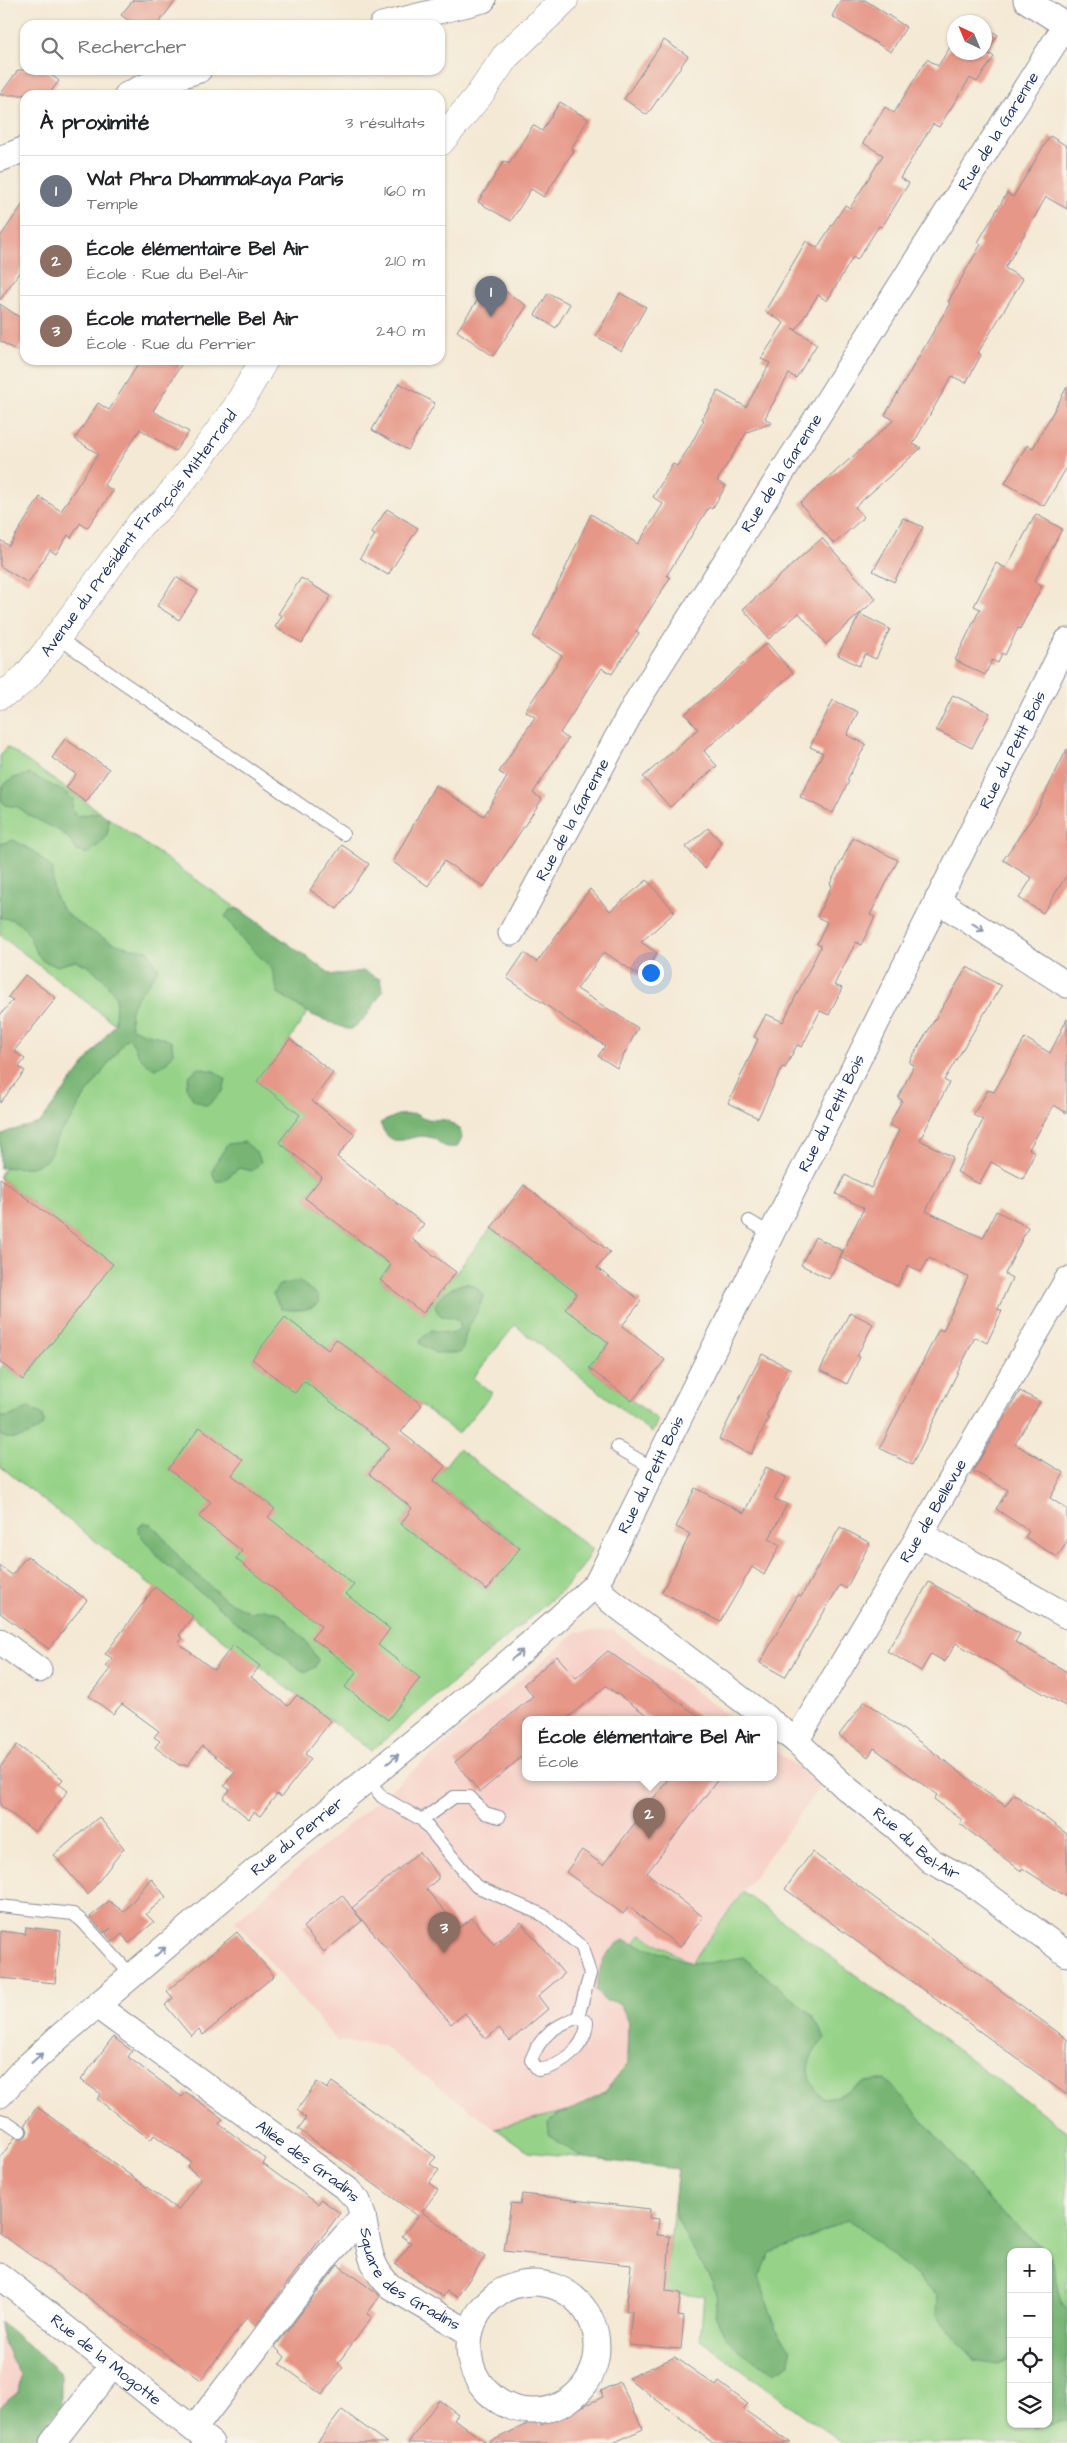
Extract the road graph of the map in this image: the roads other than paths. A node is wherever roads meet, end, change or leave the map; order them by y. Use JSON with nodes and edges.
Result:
{"nodes":[{"id":1,"x":483,"y":0,"type":"edge"},
{"id":2,"x":564,"y":0,"type":"edge"},
{"id":3,"x":1026,"y":0,"type":"edge"},
{"id":4,"x":402,"y":20,"type":"edge"},
{"id":5,"x":1067,"y":25,"type":"edge"},
{"id":6,"x":183,"y":75,"type":"edge"},
{"id":7,"x":136,"y":90,"type":"edge"},
{"id":8,"x":445,"y":136,"type":"edge"},
{"id":9,"x":20,"y":151,"type":"edge"},
{"id":10,"x":0,"y":159,"type":"edge"},
{"id":11,"x":261,"y":365,"type":"edge"},
{"id":12,"x":58,"y":637,"type":"junction"},
{"id":13,"x":1067,"y":641,"type":"edge"},
{"id":14,"x":0,"y":695,"type":"edge"},
{"id":15,"x":343,"y":834,"type":"dead end"},
{"id":16,"x":938,"y":900,"type":"junction"},
{"id":17,"x":511,"y":933,"type":"dead end"},
{"id":18,"x":1067,"y":985,"type":"edge"},
{"id":19,"x":749,"y":1221,"type":"dead end"},
{"id":20,"x":771,"y":1234,"type":"junction"},
{"id":21,"x":1067,"y":1280,"type":"edge"},
{"id":22,"x":617,"y":1448,"type":"dead end"},
{"id":23,"x":654,"y":1469,"type":"junction"},
{"id":24,"x":920,"y":1534,"type":"junction"},
{"id":25,"x":597,"y":1583,"type":"junction"},
{"id":26,"x":1067,"y":1616,"type":"edge"},
{"id":27,"x":0,"y":1641,"type":"edge"},
{"id":28,"x":39,"y":1670,"type":"dead end"},
{"id":29,"x":763,"y":1716,"type":"edge"},
{"id":30,"x":777,"y":1726,"type":"edge"},
{"id":31,"x":796,"y":1740,"type":"junction"},
{"id":32,"x":368,"y":1780,"type":"junction"},
{"id":33,"x":499,"y":1818,"type":"dead end"},
{"id":34,"x":422,"y":1820,"type":"junction"},
{"id":35,"x":0,"y":1906,"type":"edge"},
{"id":36,"x":1067,"y":1954,"type":"edge"},
{"id":37,"x":132,"y":1976,"type":"junction"},
{"id":38,"x":97,"y":2006,"type":"junction"},
{"id":39,"x":578,"y":2017,"type":"junction"},
{"id":40,"x":1,"y":2093,"type":"edge"},
{"id":41,"x":0,"y":2120,"type":"edge"},
{"id":42,"x":20,"y":2131,"type":"dead end"},
{"id":43,"x":363,"y":2216,"type":"junction"},
{"id":44,"x":0,"y":2276,"type":"edge"},
{"id":45,"x":470,"y":2333,"type":"junction"},
{"id":46,"x":112,"y":2365,"type":"junction"},
{"id":47,"x":203,"y":2436,"type":"edge"},
{"id":48,"x":52,"y":2443,"type":"edge"}],
"edges":[{"from":1,"to":4,"type":"street"},
{"from":2,"to":8,"type":"street"},
{"from":3,"to":5,"type":"street"},
{"from":5,"to":17,"type":"street","name":"Rue de la Garenne"},
{"from":6,"to":7,"type":"street"},
{"from":9,"to":10,"type":"street"},
{"from":11,"to":12,"type":"street","name":"Avenue du Président François Mitterrand"},
{"from":12,"to":14,"type":"street","name":"Avenue du Président François Mitterrand"},
{"from":12,"to":15,"type":"lane"},
{"from":13,"to":16,"type":"street","name":"Rue du Petit Bois"},
{"from":16,"to":18,"type":"street","one_way":true},
{"from":16,"to":20,"type":"street","name":"Rue du Petit Bois"},
{"from":19,"to":20,"type":"lane"},
{"from":20,"to":23,"type":"street","name":"Rue du Petit Bois"},
{"from":21,"to":24,"type":"street","name":"Rue de Bellevue"},
{"from":22,"to":23,"type":"lane"},
{"from":23,"to":25,"type":"street","name":"Rue du Petit Bois"},
{"from":24,"to":26,"type":"street"},
{"from":24,"to":31,"type":"street","name":"Rue de Bellevue"},
{"from":25,"to":29,"type":"street"},
{"from":32,"to":25,"type":"street","name":"Rue du Perrier","one_way":true},
{"from":27,"to":28,"type":"street"},
{"from":30,"to":31,"type":"street","name":"Rue du Bel-Air"},
{"from":31,"to":36,"type":"street","name":"Rue du Bel-Air"},
{"from":32,"to":34,"type":"lane"},
{"from":37,"to":32,"type":"street","name":"Rue du Perrier","one_way":true},
{"from":33,"to":34,"type":"lane"},
{"from":34,"to":39,"type":"lane"},
{"from":35,"to":37,"type":"lane"},
{"from":37,"to":38,"type":"street","name":"Rue du Perrier"},
{"from":40,"to":38,"type":"street","name":"Rue du Perrier","one_way":true},
{"from":38,"to":43,"type":"street","name":"Allée des Gradins"},
{"from":39,"to":39,"type":"lane"},
{"from":41,"to":42,"type":"lane"},
{"from":43,"to":45,"type":"street","name":"Square des Gradins"},
{"from":43,"to":47,"type":"street","name":"Allée des Gradins"},
{"from":44,"to":46,"type":"street","name":"Rue de la Mogotte"},
{"from":45,"to":45,"type":"street","name":"Square des Gradins"},
{"from":46,"to":47,"type":"street","name":"Rue de la Mogotte"},
{"from":46,"to":48,"type":"street"}]}
